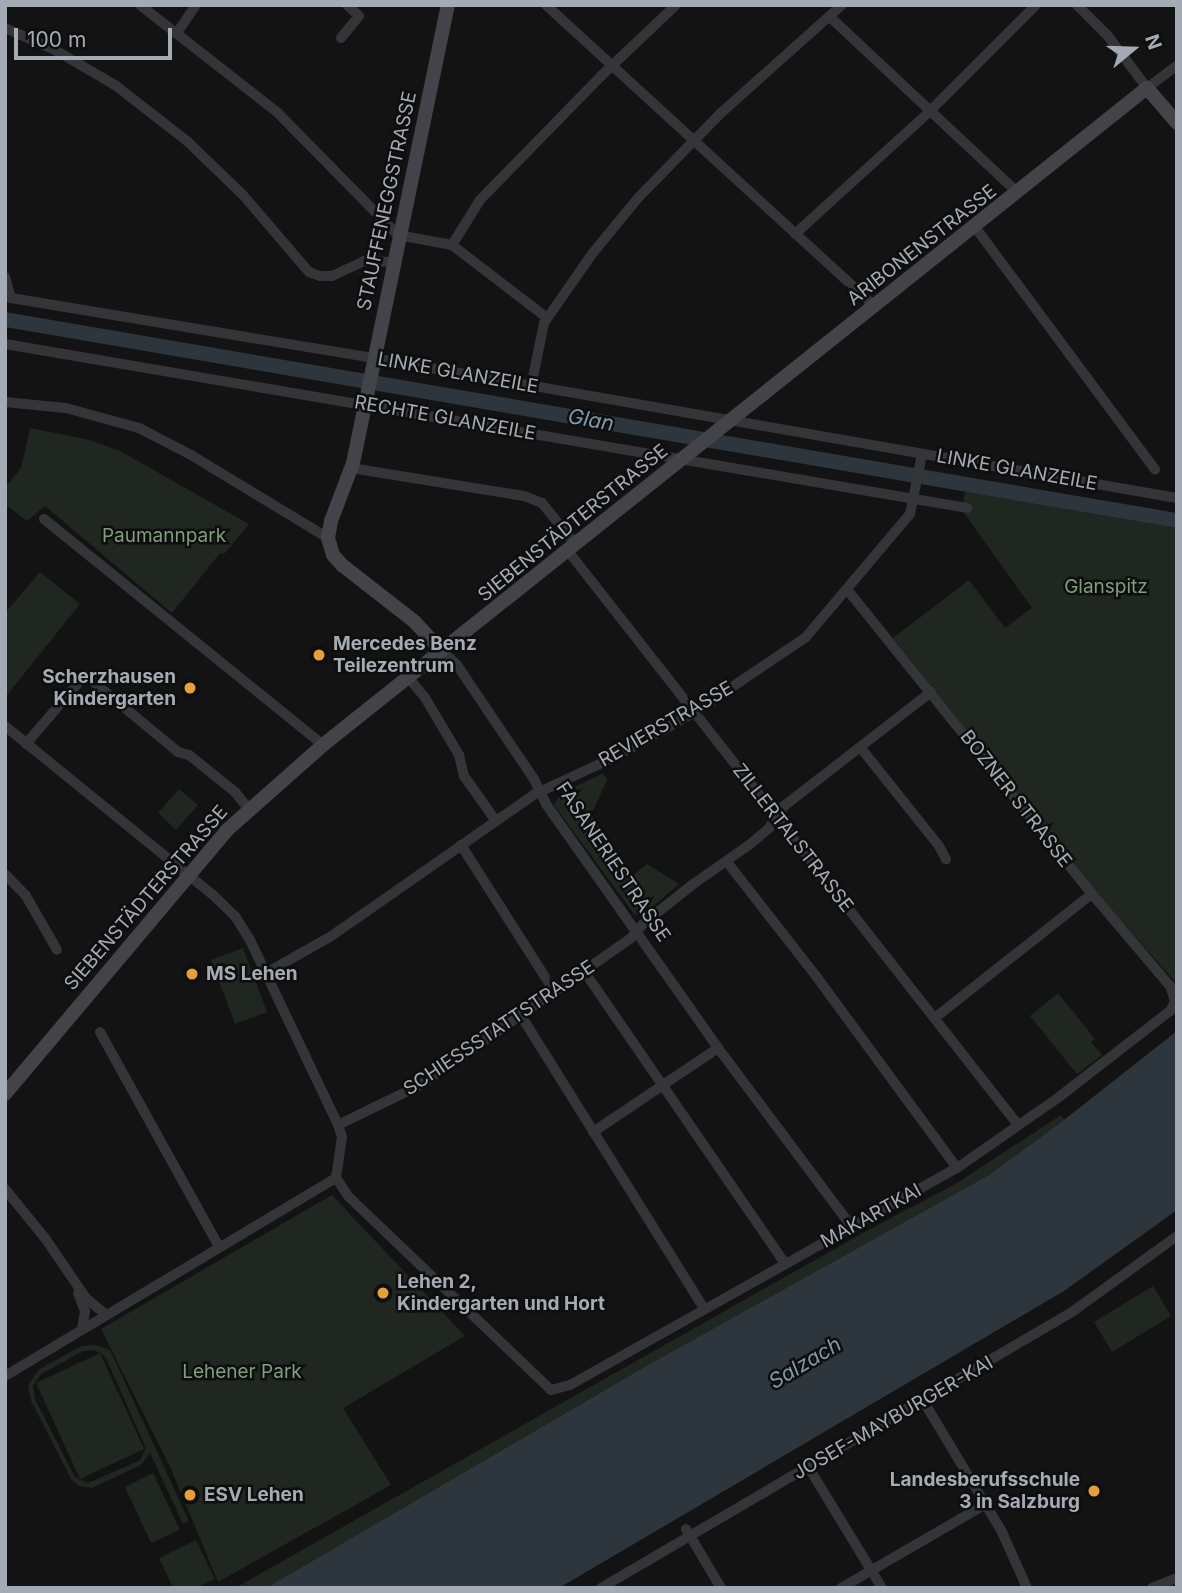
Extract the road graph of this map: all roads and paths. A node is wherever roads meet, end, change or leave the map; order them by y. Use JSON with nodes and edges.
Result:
{"nodes":[{"id":1,"x":140,"y":5,"type":"edge"},
{"id":2,"x":196,"y":5,"type":"edge"},
{"id":3,"x":347,"y":5,"type":"edge"},
{"id":4,"x":448,"y":5,"type":"edge"},
{"id":5,"x":545,"y":5,"type":"edge"},
{"id":6,"x":676,"y":5,"type":"edge"},
{"id":7,"x":842,"y":5,"type":"edge"},
{"id":8,"x":1036,"y":5,"type":"edge"},
{"id":9,"x":1077,"y":5,"type":"edge"},
{"id":10,"x":831,"y":18,"type":"junction"},
{"id":11,"x":5,"y":28,"type":"edge"},
{"id":12,"x":177,"y":33,"type":"junction"},
{"id":13,"x":341,"y":38,"type":"dead end"},
{"id":14,"x":1177,"y":65,"type":"edge"},
{"id":15,"x":610,"y":67,"type":"junction"},
{"id":16,"x":1147,"y":88,"type":"junction"},
{"id":17,"x":930,"y":111,"type":"junction"},
{"id":18,"x":1177,"y":123,"type":"edge"},
{"id":19,"x":692,"y":142,"type":"junction"},
{"id":20,"x":1018,"y":193,"type":"junction"},
{"id":21,"x":975,"y":227,"type":"junction"},
{"id":22,"x":795,"y":234,"type":"junction"},
{"id":23,"x":398,"y":235,"type":"junction"},
{"id":24,"x":452,"y":245,"type":"junction"},
{"id":25,"x":392,"y":262,"type":"junction"},
{"id":26,"x":5,"y":276,"type":"edge"},
{"id":27,"x":874,"y":307,"type":"junction"},
{"id":28,"x":547,"y":318,"type":"junction"},
{"id":29,"x":5,"y":344,"type":"edge"},
{"id":30,"x":373,"y":362,"type":"junction"},
{"id":31,"x":531,"y":387,"type":"junction"},
{"id":32,"x":5,"y":402,"type":"edge"},
{"id":33,"x":365,"y":405,"type":"junction"},
{"id":34,"x":728,"y":423,"type":"junction"},
{"id":35,"x":687,"y":456,"type":"junction"},
{"id":36,"x":921,"y":459,"type":"junction"},
{"id":37,"x":351,"y":468,"type":"junction"},
{"id":38,"x":1156,"y":469,"type":"dead end"},
{"id":39,"x":916,"y":495,"type":"junction"},
{"id":40,"x":1177,"y":498,"type":"edge"},
{"id":41,"x":967,"y":508,"type":"dead end"},
{"id":42,"x":44,"y":519,"type":"dead end"},
{"id":43,"x":328,"y":538,"type":"junction"},
{"id":44,"x":572,"y":548,"type":"junction"},
{"id":45,"x":848,"y":590,"type":"junction"},
{"id":46,"x":440,"y":649,"type":"junction"},
{"id":47,"x":407,"y":677,"type":"junction"},
{"id":48,"x":931,"y":692,"type":"junction"},
{"id":49,"x":695,"y":712,"type":"junction"},
{"id":50,"x":5,"y":726,"type":"edge"},
{"id":51,"x":26,"y":744,"type":"junction"},
{"id":52,"x":323,"y":745,"type":"junction"},
{"id":53,"x":860,"y":747,"type":"junction"},
{"id":54,"x":540,"y":792,"type":"junction"},
{"id":55,"x":250,"y":809,"type":"junction"},
{"id":56,"x":775,"y":818,"type":"junction"},
{"id":57,"x":496,"y":821,"type":"junction"},
{"id":58,"x":461,"y":845,"type":"junction"},
{"id":59,"x":946,"y":859,"type":"dead end"},
{"id":60,"x":727,"y":862,"type":"junction"},
{"id":61,"x":188,"y":874,"type":"junction"},
{"id":62,"x":7,"y":878,"type":"edge"},
{"id":63,"x":1092,"y":894,"type":"junction"},
{"id":64,"x":636,"y":931,"type":"junction"},
{"id":65,"x":57,"y":950,"type":"dead end"},
{"id":66,"x":584,"y":971,"type":"junction"},
{"id":67,"x":265,"y":973,"type":"junction"},
{"id":68,"x":554,"y":991,"type":"junction"},
{"id":69,"x":1171,"y":1010,"type":"joint"},
{"id":70,"x":520,"y":1014,"type":"junction"},
{"id":71,"x":936,"y":1017,"type":"junction"},
{"id":72,"x":100,"y":1032,"type":"dead end"},
{"id":73,"x":718,"y":1048,"type":"junction"},
{"id":74,"x":664,"y":1086,"type":"junction"},
{"id":75,"x":5,"y":1094,"type":"edge"},
{"id":76,"x":338,"y":1125,"type":"junction"},
{"id":77,"x":1018,"y":1125,"type":"junction"},
{"id":78,"x":593,"y":1132,"type":"junction"},
{"id":79,"x":957,"y":1168,"type":"junction"},
{"id":80,"x":336,"y":1178,"type":"junction"},
{"id":81,"x":5,"y":1189,"type":"edge"},
{"id":82,"x":851,"y":1226,"type":"junction"},
{"id":83,"x":1177,"y":1236,"type":"edge"},
{"id":84,"x":219,"y":1247,"type":"junction"},
{"id":85,"x":785,"y":1264,"type":"junction"},
{"id":86,"x":71,"y":1277,"type":"junction"},
{"id":87,"x":704,"y":1309,"type":"junction"},
{"id":88,"x":106,"y":1315,"type":"junction"},
{"id":89,"x":82,"y":1329,"type":"junction"},
{"id":90,"x":5,"y":1376,"type":"edge"},
{"id":91,"x":924,"y":1402,"type":"junction"},
{"id":92,"x":808,"y":1468,"type":"junction"},
{"id":93,"x":986,"y":1504,"type":"junction"},
{"id":94,"x":688,"y":1532,"type":"junction"},
{"id":95,"x":871,"y":1570,"type":"junction"},
{"id":96,"x":1177,"y":1578,"type":"edge"},
{"id":97,"x":601,"y":1588,"type":"edge"},
{"id":98,"x":721,"y":1588,"type":"edge"},
{"id":99,"x":841,"y":1588,"type":"edge"},
{"id":100,"x":883,"y":1588,"type":"edge"},
{"id":101,"x":1027,"y":1588,"type":"edge"},
{"id":102,"x":1152,"y":1588,"type":"edge"}],
"edges":[{"from":1,"to":12,"type":"street"},
{"from":2,"to":12,"type":"street"},
{"from":3,"to":13,"type":"street"},
{"from":4,"to":23,"type":"street","name":"STAUFFENEGGSTRASSE"},
{"from":5,"to":15,"type":"street"},
{"from":6,"to":15,"type":"street"},
{"from":7,"to":10,"type":"street"},
{"from":8,"to":17,"type":"street"},
{"from":9,"to":16,"type":"street"},
{"from":10,"to":17,"type":"street"},
{"from":10,"to":19,"type":"street"},
{"from":11,"to":25,"type":"street"},
{"from":12,"to":23,"type":"street"},
{"from":14,"to":16,"type":"street","name":"ARIBONENSTRASSE"},
{"from":15,"to":19,"type":"street"},
{"from":15,"to":24,"type":"street"},
{"from":16,"to":18,"type":"street"},
{"from":16,"to":20,"type":"street","name":"ARIBONENSTRASSE"},
{"from":17,"to":20,"type":"street"},
{"from":17,"to":22,"type":"street"},
{"from":19,"to":22,"type":"street"},
{"from":19,"to":28,"type":"street"},
{"from":20,"to":21,"type":"street","name":"ARIBONENSTRASSE"},
{"from":21,"to":27,"type":"street","name":"ARIBONENSTRASSE"},
{"from":21,"to":38,"type":"street"},
{"from":22,"to":27,"type":"street"},
{"from":23,"to":24,"type":"street"},
{"from":23,"to":25,"type":"street","name":"STAUFFENEGGSTRASSE"},
{"from":24,"to":28,"type":"street"},
{"from":25,"to":30,"type":"street","name":"STAUFFENEGGSTRASSE"},
{"from":26,"to":30,"type":"street","name":"LINKE GLANZEILE"},
{"from":27,"to":34,"type":"street","name":"ARIBONENSTRASSE"},
{"from":28,"to":31,"type":"street"},
{"from":29,"to":33,"type":"street","name":"RECHTE GLANZEILE"},
{"from":30,"to":31,"type":"street","name":"LINKE GLANZEILE"},
{"from":30,"to":33,"type":"street","name":"STAUFFENEGGSTRASSE"},
{"from":31,"to":34,"type":"street","name":"LINKE GLANZEILE"},
{"from":32,"to":43,"type":"street","name":"FASANERIESTRASSE"},
{"from":33,"to":35,"type":"street","name":"RECHTE GLANZEILE"},
{"from":33,"to":37,"type":"street"},
{"from":34,"to":35,"type":"street","name":"ARIBONENSTRASSE"},
{"from":34,"to":36,"type":"street","name":"LINKE GLANZEILE"},
{"from":35,"to":39,"type":"street","name":"RECHTE GLANZEILE"},
{"from":35,"to":44,"type":"street","name":"SIEBENSTÄDTERSTRASSE"},
{"from":36,"to":39,"type":"street","name":"REVIERSTRASSE"},
{"from":36,"to":40,"type":"street","name":"LINKE GLANZEILE"},
{"from":37,"to":43,"type":"street"},
{"from":37,"to":44,"type":"street","name":"ZILLERTALSTRASSE"},
{"from":39,"to":41,"type":"street","name":"RECHTE GLANZEILE"},
{"from":39,"to":45,"type":"street","name":"REVIERSTRASSE"},
{"from":42,"to":52,"type":"street"},
{"from":43,"to":46,"type":"street","name":"FASANERIESTRASSE"},
{"from":44,"to":46,"type":"street","name":"SIEBENSTÄDTERSTRASSE"},
{"from":44,"to":49,"type":"street","name":"ZILLERTALSTRASSE"},
{"from":45,"to":48,"type":"street","name":"BOZNER STRASSE"},
{"from":45,"to":49,"type":"street","name":"REVIERSTRASSE"},
{"from":46,"to":47,"type":"street","name":"SIEBENSTÄDTERSTRASSE"},
{"from":46,"to":54,"type":"street","name":"FASANERIESTRASSE"},
{"from":47,"to":52,"type":"street","name":"SIEBENSTÄDTERSTRASSE"},
{"from":47,"to":57,"type":"street"},
{"from":48,"to":53,"type":"street","name":"SCHIESSSTATTSTRASSE"},
{"from":48,"to":63,"type":"street","name":"BOZNER STRASSE"},
{"from":49,"to":54,"type":"street","name":"REVIERSTRASSE"},
{"from":49,"to":56,"type":"street","name":"ZILLERTALSTRASSE"},
{"from":50,"to":51,"type":"street"},
{"from":51,"to":55,"type":"street"},
{"from":51,"to":61,"type":"street"},
{"from":52,"to":55,"type":"street","name":"SIEBENSTÄDTERSTRASSE"},
{"from":53,"to":56,"type":"street","name":"SCHIESSSTATTSTRASSE"},
{"from":53,"to":59,"type":"street"},
{"from":54,"to":57,"type":"street","name":"REVIERSTRASSE"},
{"from":54,"to":64,"type":"street","name":"FASANERIESTRASSE"},
{"from":55,"to":61,"type":"street","name":"SIEBENSTÄDTERSTRASSE"},
{"from":56,"to":60,"type":"street","name":"SCHIESSSTATTSTRASSE"},
{"from":56,"to":71,"type":"street","name":"ZILLERTALSTRASSE"},
{"from":57,"to":58,"type":"street","name":"REVIERSTRASSE"},
{"from":58,"to":67,"type":"street","name":"REVIERSTRASSE"},
{"from":58,"to":68,"type":"street"},
{"from":60,"to":64,"type":"street","name":"SCHIESSSTATTSTRASSE"},
{"from":60,"to":79,"type":"street"},
{"from":61,"to":67,"type":"street"},
{"from":61,"to":75,"type":"street","name":"SIEBENSTÄDTERSTRASSE"},
{"from":62,"to":65,"type":"street"},
{"from":63,"to":69,"type":"street","name":"BOZNER STRASSE"},
{"from":63,"to":71,"type":"street"},
{"from":64,"to":66,"type":"street","name":"SCHIESSSTATTSTRASSE"},
{"from":64,"to":73,"type":"street","name":"FASANERIESTRASSE"},
{"from":66,"to":68,"type":"street","name":"SCHIESSSTATTSTRASSE"},
{"from":66,"to":74,"type":"street"},
{"from":67,"to":76,"type":"street"},
{"from":68,"to":70,"type":"street","name":"SCHIESSSTATTSTRASSE"},
{"from":69,"to":77,"type":"street","name":"MAKARTKAI"},
{"from":70,"to":76,"type":"street","name":"SCHIESSSTATTSTRASSE"},
{"from":70,"to":78,"type":"street"},
{"from":71,"to":77,"type":"street","name":"ZILLERTALSTRASSE"},
{"from":72,"to":84,"type":"street"},
{"from":73,"to":74,"type":"street"},
{"from":73,"to":82,"type":"street","name":"FASANERIESTRASSE"},
{"from":74,"to":78,"type":"street"},
{"from":74,"to":85,"type":"street"},
{"from":76,"to":80,"type":"street"},
{"from":77,"to":79,"type":"street","name":"MAKARTKAI"},
{"from":78,"to":87,"type":"street"},
{"from":79,"to":82,"type":"street","name":"MAKARTKAI"},
{"from":80,"to":84,"type":"street"},
{"from":80,"to":87,"type":"street","name":"MAKARTKAI"},
{"from":81,"to":86,"type":"street"},
{"from":82,"to":85,"type":"street","name":"MAKARTKAI"},
{"from":83,"to":91,"type":"street","name":"JOSEF-MAYBURGER-KAI"},
{"from":84,"to":88,"type":"street"},
{"from":85,"to":87,"type":"street","name":"MAKARTKAI"},
{"from":86,"to":88,"type":"street"},
{"from":86,"to":89,"type":"street"},
{"from":88,"to":89,"type":"street"},
{"from":89,"to":90,"type":"street"},
{"from":91,"to":92,"type":"street","name":"JOSEF-MAYBURGER-KAI"},
{"from":91,"to":93,"type":"street"},
{"from":92,"to":94,"type":"street","name":"JOSEF-MAYBURGER-KAI"},
{"from":92,"to":95,"type":"street"},
{"from":93,"to":95,"type":"street"},
{"from":93,"to":101,"type":"street"},
{"from":94,"to":97,"type":"street","name":"JOSEF-MAYBURGER-KAI"},
{"from":94,"to":98,"type":"street"},
{"from":95,"to":99,"type":"street"},
{"from":95,"to":100,"type":"street"},
{"from":96,"to":102,"type":"street"}]}
